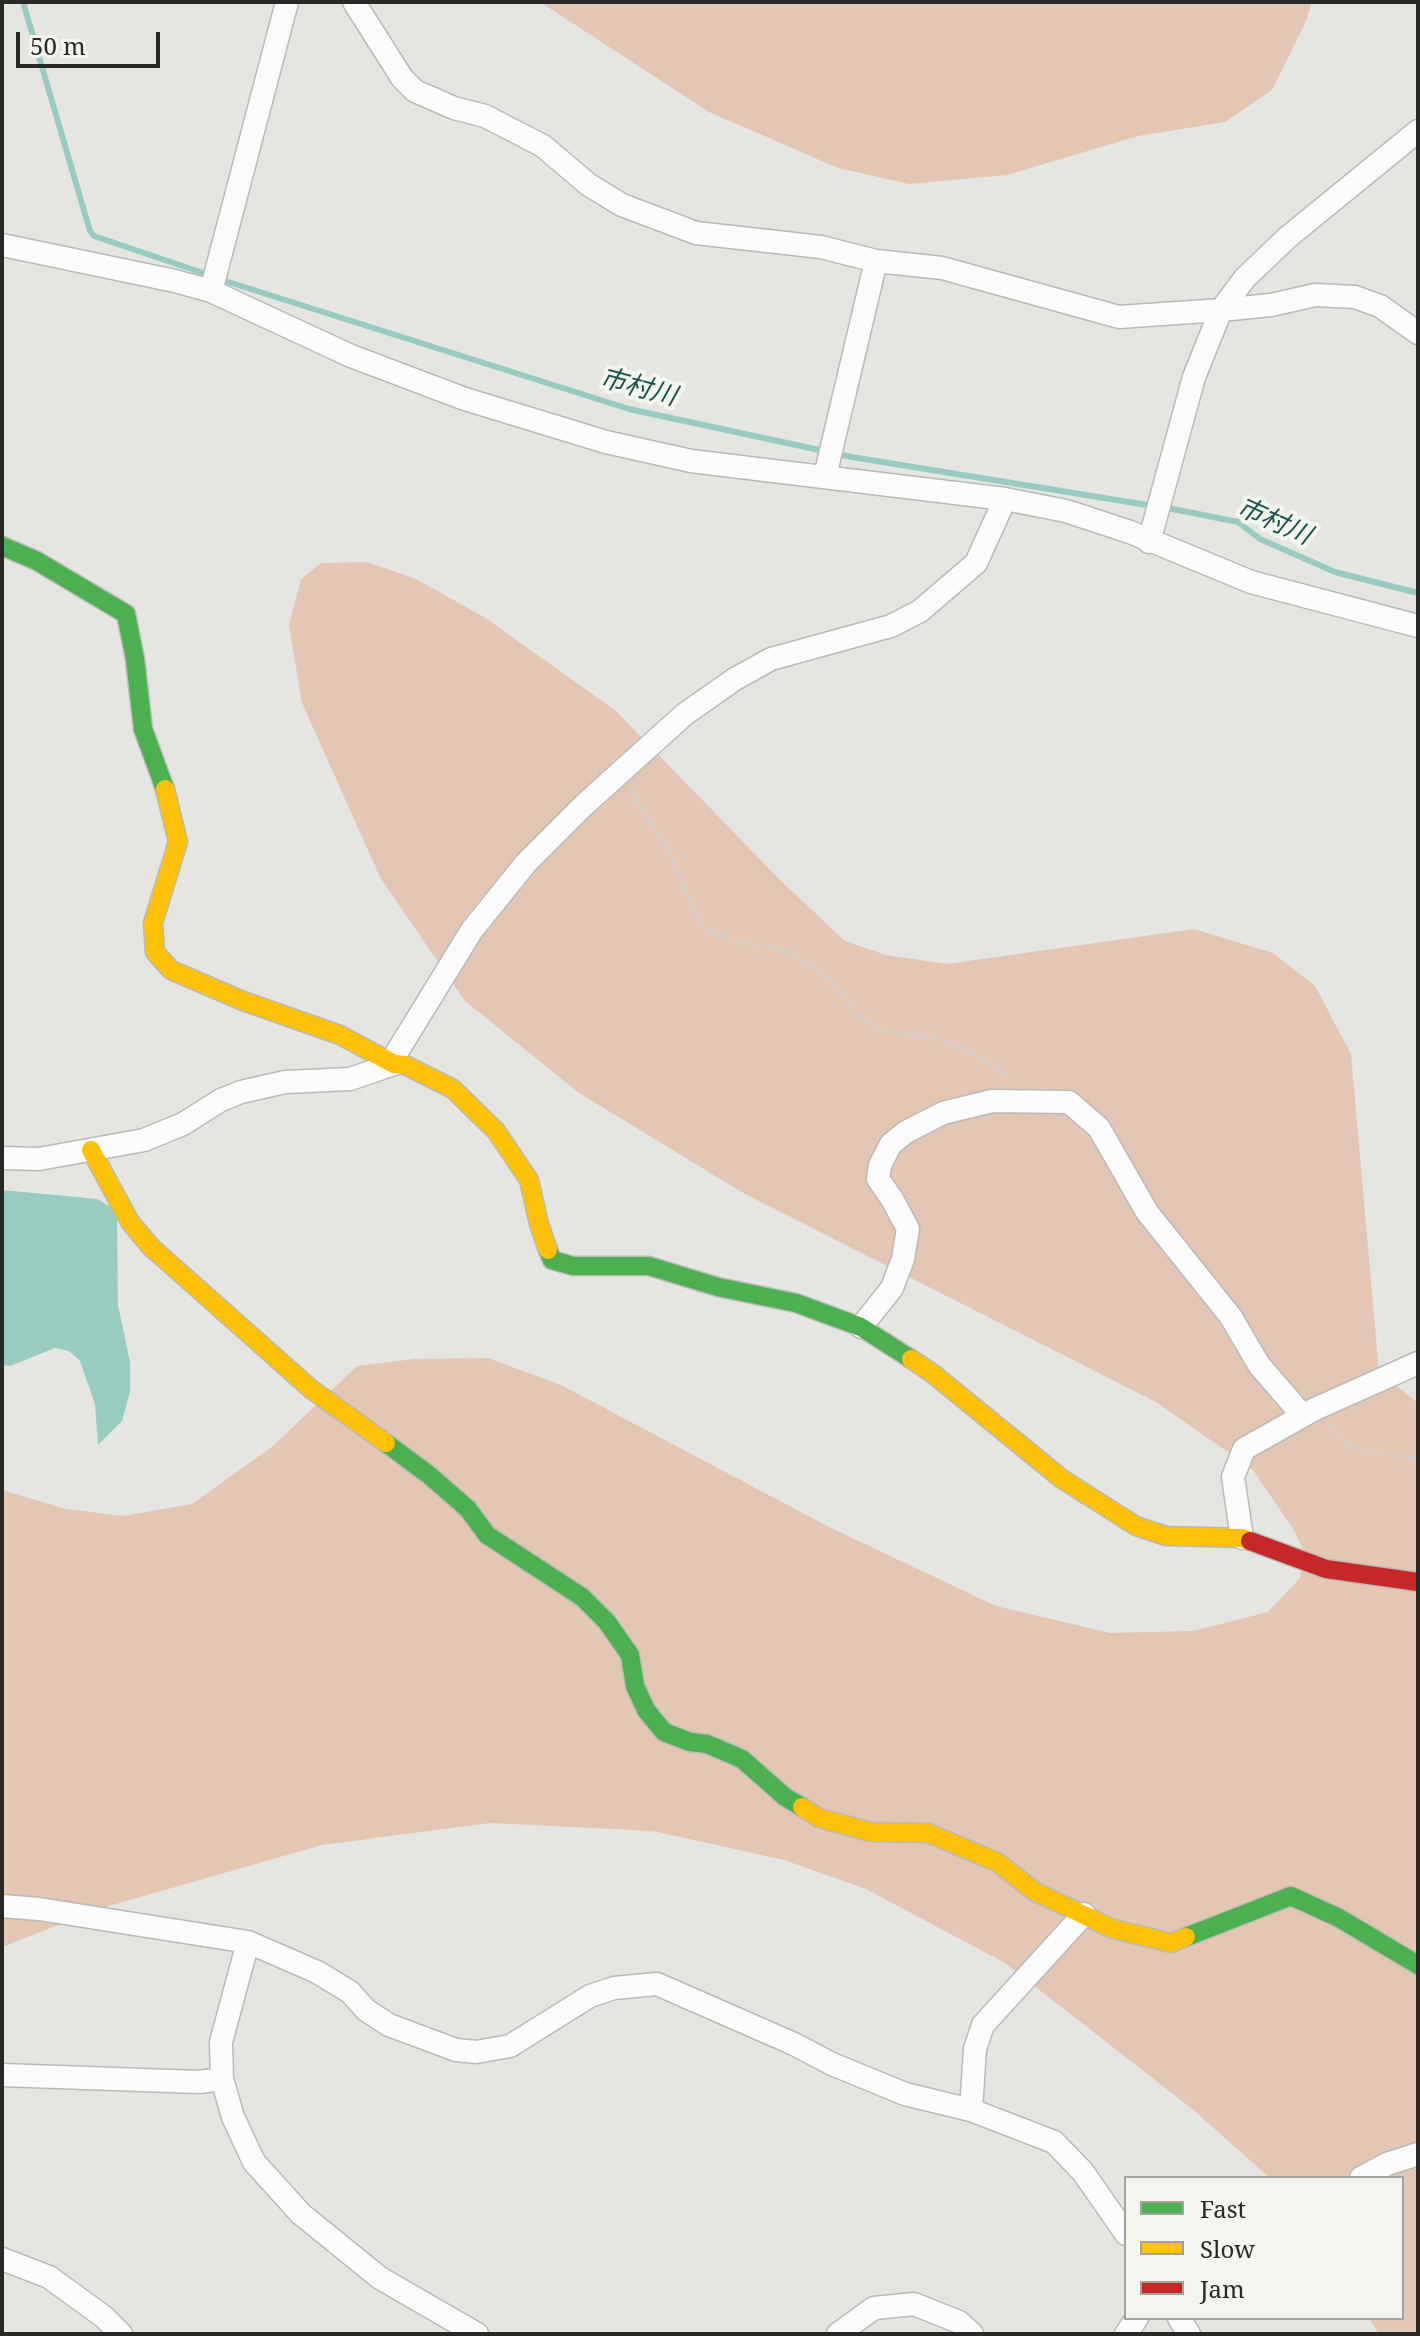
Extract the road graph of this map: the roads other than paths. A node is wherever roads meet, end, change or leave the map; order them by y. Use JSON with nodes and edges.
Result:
{"nodes":[{"id":1,"x":287,"y":2,"type":"edge"},
{"id":2,"x":354,"y":2,"type":"edge"},
{"id":3,"x":1418,"y":131,"type":"edge"},
{"id":4,"x":2,"y":245,"type":"edge"},
{"id":5,"x":876,"y":261,"type":"junction"},
{"id":6,"x":211,"y":291,"type":"junction"},
{"id":7,"x":1221,"y":310,"type":"junction"},
{"id":8,"x":1418,"y":333,"type":"edge"},
{"id":9,"x":825,"y":476,"type":"junction"},
{"id":10,"x":1005,"y":499,"type":"junction"},
{"id":11,"x":1149,"y":542,"type":"junction"},
{"id":12,"x":2,"y":546,"type":"edge"},
{"id":13,"x":1418,"y":626,"type":"edge"},
{"id":14,"x":394,"y":1064,"type":"junction"},
{"id":15,"x":91,"y":1150,"type":"junction"},
{"id":16,"x":2,"y":1158,"type":"edge"},
{"id":17,"x":861,"y":1327,"type":"junction"},
{"id":18,"x":1418,"y":1363,"type":"edge"},
{"id":19,"x":1309,"y":1412,"type":"junction"},
{"id":20,"x":1242,"y":1538,"type":"junction"},
{"id":21,"x":1418,"y":1582,"type":"edge"},
{"id":22,"x":2,"y":1906,"type":"edge"},
{"id":23,"x":1084,"y":1914,"type":"junction"},
{"id":24,"x":248,"y":1942,"type":"junction"},
{"id":25,"x":1418,"y":1965,"type":"edge"},
{"id":26,"x":2,"y":2075,"type":"edge"},
{"id":27,"x":222,"y":2079,"type":"junction"},
{"id":28,"x":971,"y":2110,"type":"junction"},
{"id":29,"x":1418,"y":2154,"type":"edge"},
{"id":30,"x":1365,"y":2176,"type":"edge"},
{"id":31,"x":1124,"y":2231,"type":"edge"},
{"id":32,"x":2,"y":2259,"type":"edge"},
{"id":33,"x":121,"y":2334,"type":"edge"},
{"id":34,"x":477,"y":2334,"type":"edge"},
{"id":35,"x":838,"y":2334,"type":"edge"},
{"id":36,"x":972,"y":2334,"type":"edge"}],
"edges":[{"from":1,"to":6,"type":"street"},
{"from":2,"to":5,"type":"street"},
{"from":3,"to":7,"type":"street"},
{"from":4,"to":6,"type":"street"},
{"from":5,"to":7,"type":"street"},
{"from":5,"to":9,"type":"street"},
{"from":6,"to":9,"type":"street"},
{"from":7,"to":8,"type":"street"},
{"from":7,"to":11,"type":"street"},
{"from":9,"to":10,"type":"street"},
{"from":10,"to":11,"type":"street"},
{"from":10,"to":14,"type":"street"},
{"from":11,"to":13,"type":"street"},
{"from":12,"to":14,"type":"street"},
{"from":14,"to":15,"type":"street"},
{"from":14,"to":17,"type":"street"},
{"from":15,"to":16,"type":"street"},
{"from":15,"to":23,"type":"street"},
{"from":17,"to":19,"type":"street"},
{"from":17,"to":20,"type":"street"},
{"from":18,"to":19,"type":"street"},
{"from":19,"to":20,"type":"street"},
{"from":20,"to":21,"type":"street"},
{"from":22,"to":24,"type":"street"},
{"from":23,"to":25,"type":"street"},
{"from":23,"to":28,"type":"street"},
{"from":24,"to":27,"type":"street"},
{"from":24,"to":28,"type":"street"},
{"from":26,"to":27,"type":"street"},
{"from":27,"to":34,"type":"street"},
{"from":28,"to":31,"type":"street"},
{"from":29,"to":30,"type":"street"},
{"from":32,"to":33,"type":"street"},
{"from":35,"to":36,"type":"street"}]}
